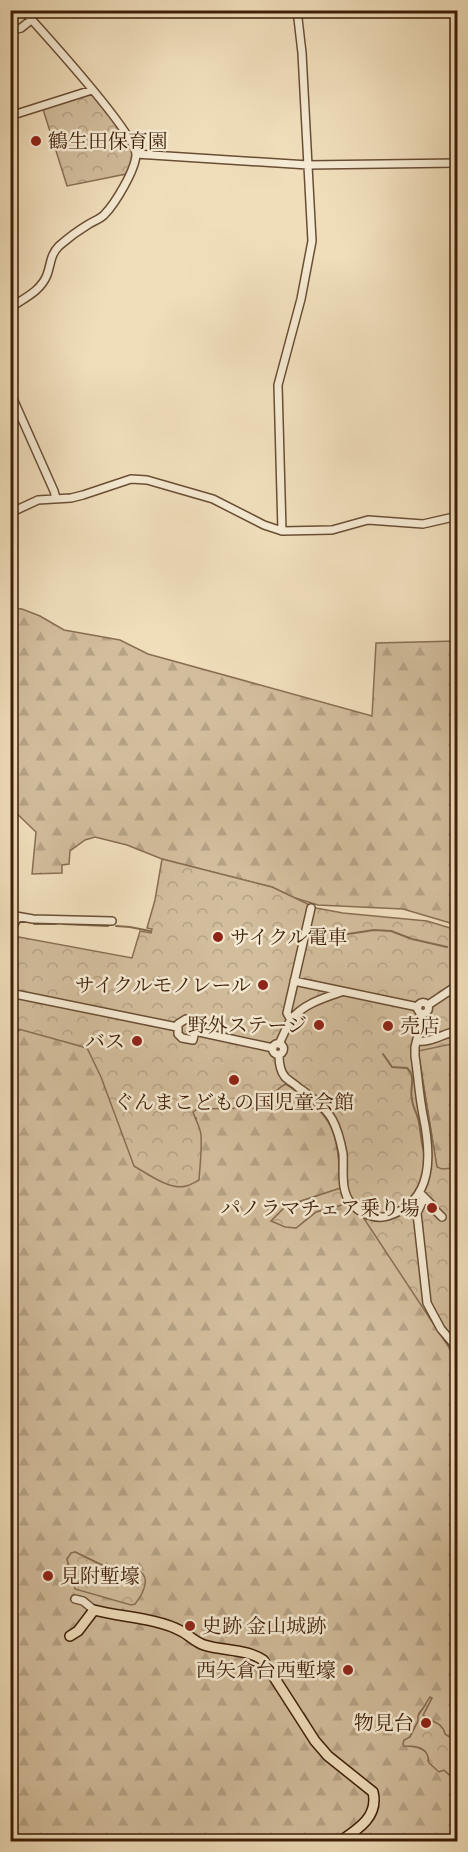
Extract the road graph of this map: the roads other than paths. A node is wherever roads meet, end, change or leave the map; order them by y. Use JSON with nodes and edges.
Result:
{"nodes":[{"id":1,"x":23,"y":10,"type":"edge"},
{"id":2,"x":297,"y":10,"type":"edge"},
{"id":3,"x":31,"y":20,"type":"junction"},
{"id":4,"x":10,"y":31,"type":"edge"},
{"id":5,"x":92,"y":90,"type":"junction"},
{"id":6,"x":10,"y":116,"type":"edge"},
{"id":7,"x":136,"y":154,"type":"junction"},
{"id":8,"x":458,"y":163,"type":"edge"},
{"id":9,"x":308,"y":165,"type":"junction"},
{"id":10,"x":10,"y":308,"type":"edge"},
{"id":11,"x":10,"y":392,"type":"edge"},
{"id":12,"x":56,"y":498,"type":"junction"},
{"id":13,"x":10,"y":513,"type":"edge"},
{"id":14,"x":458,"y":516,"type":"edge"},
{"id":15,"x":282,"y":531,"type":"junction"},
{"id":16,"x":311,"y":908,"type":"dead end"},
{"id":17,"x":14,"y":916,"type":"edge"},
{"id":18,"x":112,"y":921,"type":"dead end"},
{"id":19,"x":10,"y":931,"type":"edge"},
{"id":20,"x":294,"y":981,"type":"junction"},
{"id":21,"x":458,"y":984,"type":"edge"},
{"id":22,"x":342,"y":992,"type":"junction"},
{"id":23,"x":10,"y":993,"type":"edge"},
{"id":24,"x":428,"y":1005,"type":"junction"},
{"id":25,"x":418,"y":1007,"type":"junction"},
{"id":26,"x":423,"y":1014,"type":"junction"},
{"id":27,"x":291,"y":1020,"type":"junction"},
{"id":28,"x":177,"y":1027,"type":"dead end"},
{"id":29,"x":458,"y":1031,"type":"edge"},
{"id":30,"x":199,"y":1032,"type":"dead end"},
{"id":31,"x":417,"y":1041,"type":"junction"},
{"id":32,"x":276,"y":1046,"type":"junction"},
{"id":33,"x":421,"y":1195,"type":"junction"},
{"id":34,"x":442,"y":1217,"type":"dead end"},
{"id":35,"x":458,"y":1349,"type":"edge"},
{"id":36,"x":75,"y":1599,"type":"dead end"},
{"id":37,"x":94,"y":1610,"type":"junction"},
{"id":38,"x":70,"y":1636,"type":"dead end"},
{"id":39,"x":339,"y":1842,"type":"edge"}],
"edges":[{"from":1,"to":3,"type":"street"},
{"from":2,"to":9,"type":"street"},
{"from":3,"to":4,"type":"street"},
{"from":3,"to":5,"type":"street"},
{"from":5,"to":6,"type":"street"},
{"from":5,"to":7,"type":"street"},
{"from":7,"to":9,"type":"street"},
{"from":7,"to":10,"type":"street"},
{"from":8,"to":9,"type":"street"},
{"from":9,"to":15,"type":"street"},
{"from":11,"to":12,"type":"street"},
{"from":12,"to":13,"type":"street"},
{"from":12,"to":15,"type":"street"},
{"from":14,"to":15,"type":"street"},
{"from":16,"to":20,"type":"street"},
{"from":17,"to":18,"type":"street"},
{"from":17,"to":19,"type":"street"},
{"from":20,"to":22,"type":"street"},
{"from":20,"to":27,"type":"street"},
{"from":21,"to":24,"type":"street"},
{"from":22,"to":25,"type":"street"},
{"from":22,"to":27,"type":"street"},
{"from":23,"to":28,"type":"street"},
{"from":24,"to":25,"type":"street"},
{"from":24,"to":26,"type":"street"},
{"from":25,"to":26,"type":"street"},
{"from":26,"to":31,"type":"street"},
{"from":27,"to":32,"type":"street"},
{"from":29,"to":31,"type":"street"},
{"from":30,"to":32,"type":"street"},
{"from":31,"to":33,"type":"street"},
{"from":32,"to":33,"type":"street"},
{"from":33,"to":34,"type":"street"},
{"from":33,"to":35,"type":"street"},
{"from":36,"to":37,"type":"street"},
{"from":37,"to":38,"type":"main road"},
{"from":37,"to":39,"type":"main road"}]}
